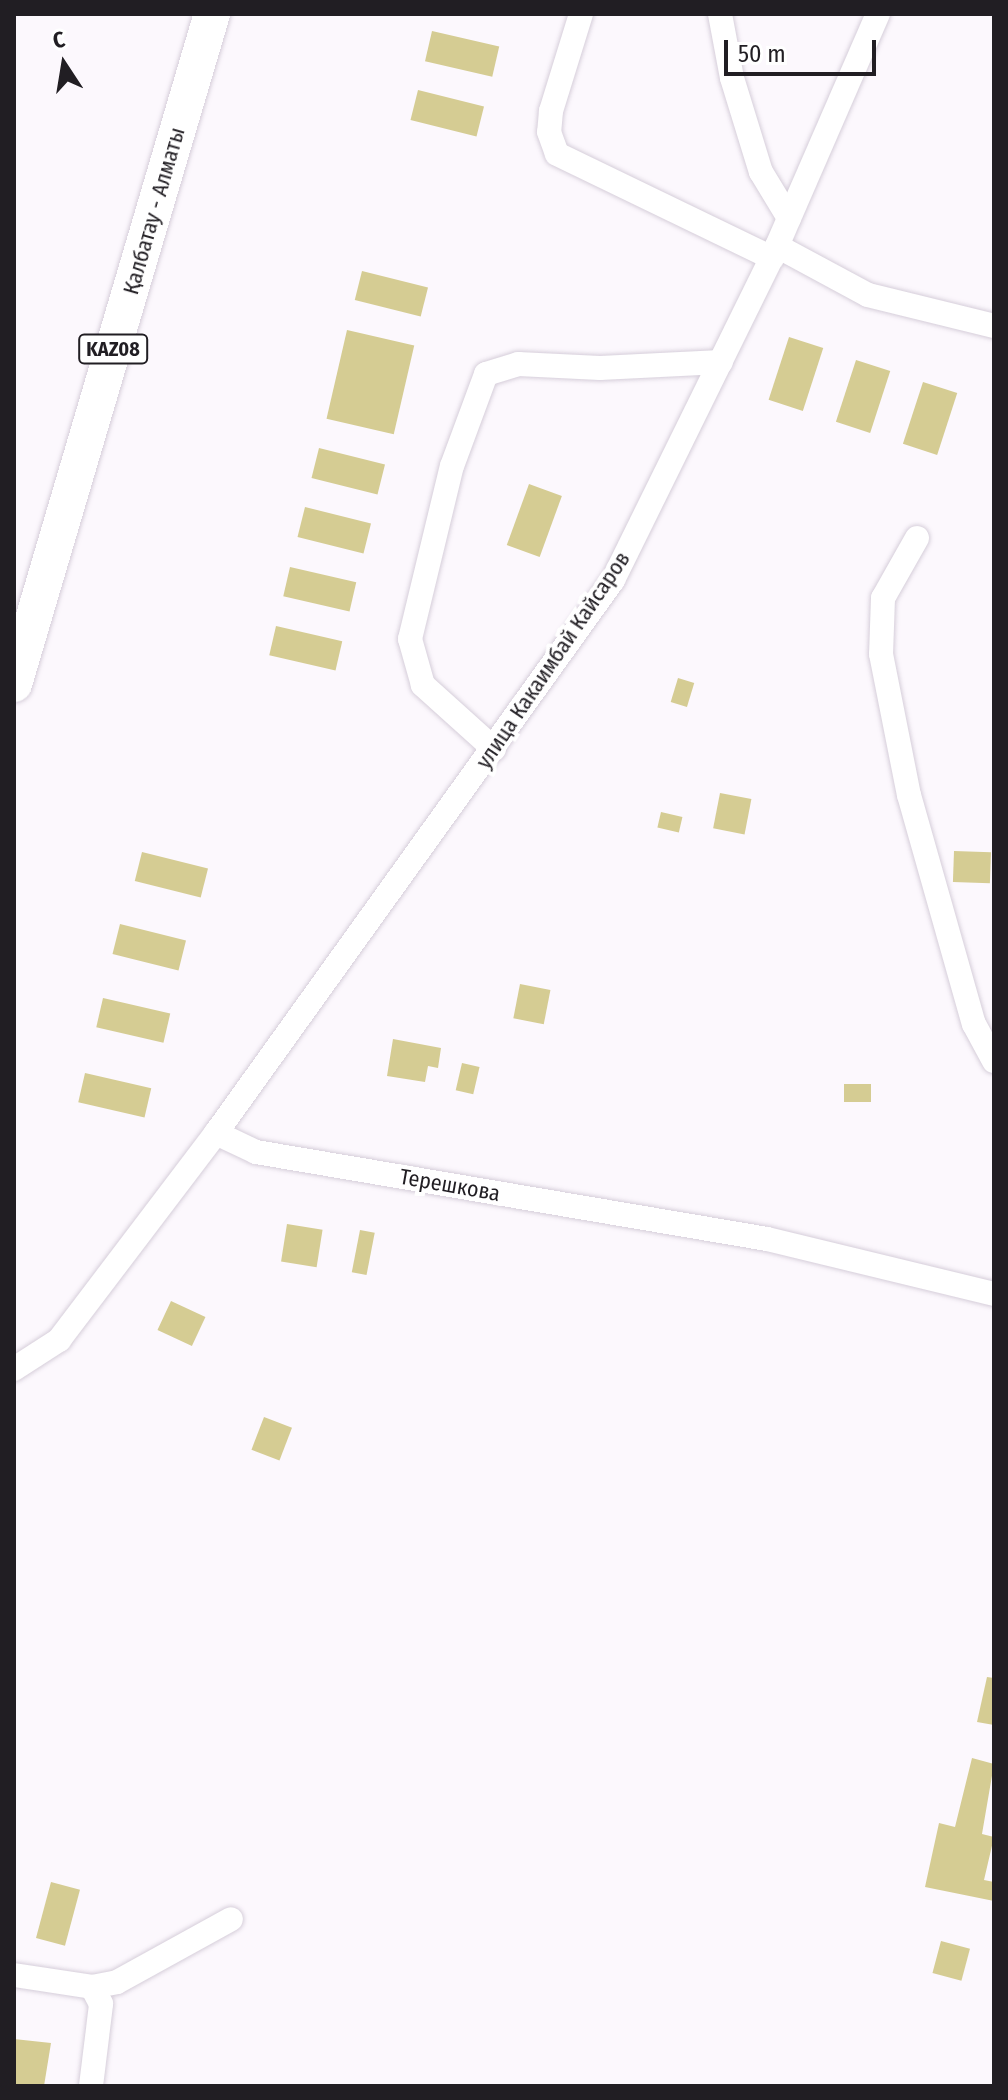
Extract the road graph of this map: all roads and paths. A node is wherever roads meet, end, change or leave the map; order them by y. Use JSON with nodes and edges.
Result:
{"nodes":[{"id":1,"x":212,"y":14,"type":"edge"},
{"id":2,"x":581,"y":14,"type":"edge"},
{"id":3,"x":720,"y":14,"type":"edge"},
{"id":4,"x":878,"y":14,"type":"edge"},
{"id":5,"x":789,"y":218,"type":"junction"},
{"id":6,"x":774,"y":252,"type":"junction"},
{"id":7,"x":994,"y":326,"type":"edge"},
{"id":8,"x":721,"y":362,"type":"junction"},
{"id":9,"x":917,"y":538,"type":"dead end"},
{"id":10,"x":14,"y":684,"type":"edge"},
{"id":11,"x":494,"y":749,"type":"junction"},
{"id":12,"x":994,"y":1061,"type":"edge"},
{"id":13,"x":216,"y":1133,"type":"junction"},
{"id":14,"x":994,"y":1294,"type":"edge"},
{"id":15,"x":14,"y":1369,"type":"edge"},
{"id":16,"x":231,"y":1919,"type":"dead end"},
{"id":17,"x":14,"y":1975,"type":"edge"},
{"id":18,"x":92,"y":1987,"type":"junction"},
{"id":19,"x":91,"y":2086,"type":"edge"}],
"edges":[{"from":1,"to":10,"type":"highway","name":"Қалбатау - Алматы","number":"KAZ08"},
{"from":2,"to":6,"type":"street"},
{"from":3,"to":5,"type":"street"},
{"from":4,"to":5,"type":"street","name":"улица Какаимбай Кайсаров"},
{"from":5,"to":6,"type":"street","name":"улица Какаимбай Кайсаров"},
{"from":6,"to":7,"type":"street"},
{"from":6,"to":8,"type":"street","name":"улица Какаимбай Кайсаров"},
{"from":8,"to":11,"type":"street","name":"улица Какаимбай Кайсаров"},
{"from":8,"to":11,"type":"street"},
{"from":9,"to":12,"type":"street"},
{"from":11,"to":13,"type":"street","name":"улица Какаимбай Кайсаров"},
{"from":13,"to":14,"type":"street","name":"Терешкова"},
{"from":13,"to":15,"type":"street"},
{"from":16,"to":18,"type":"street"},
{"from":17,"to":18,"type":"street"},
{"from":18,"to":19,"type":"street"}]}
